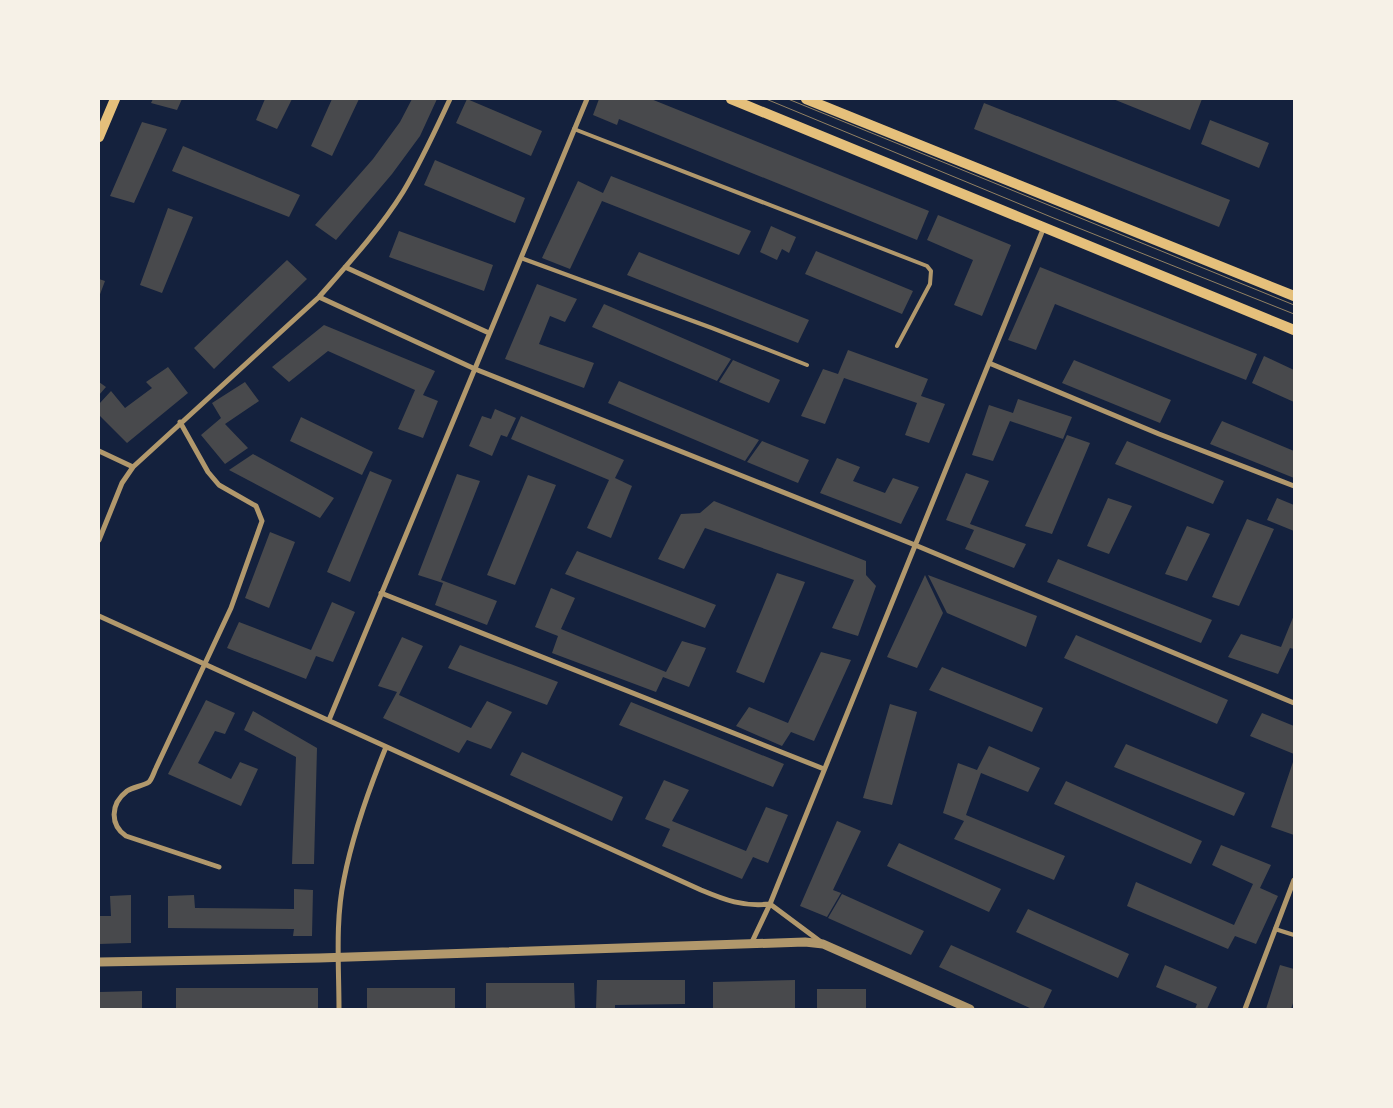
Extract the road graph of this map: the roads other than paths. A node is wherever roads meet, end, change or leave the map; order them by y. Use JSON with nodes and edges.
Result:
{"nodes":[{"id":1,"x":115,"y":99,"type":"edge"},
{"id":2,"x":450,"y":99,"type":"edge"},
{"id":3,"x":587,"y":99,"type":"edge"},
{"id":4,"x":731,"y":99,"type":"edge"},
{"id":5,"x":806,"y":99,"type":"edge"},
{"id":6,"x":574,"y":129,"type":"junction"},
{"id":7,"x":99,"y":137,"type":"edge"},
{"id":8,"x":1044,"y":227,"type":"junction"},
{"id":9,"x":520,"y":258,"type":"junction"},
{"id":10,"x":345,"y":267,"type":"junction"},
{"id":11,"x":1294,"y":296,"type":"edge"},
{"id":12,"x":318,"y":297,"type":"junction"},
{"id":13,"x":1294,"y":330,"type":"edge"},
{"id":14,"x":489,"y":333,"type":"junction"},
{"id":15,"x":897,"y":346,"type":"dead end"},
{"id":16,"x":989,"y":363,"type":"junction"},
{"id":17,"x":808,"y":365,"type":"dead end"},
{"id":18,"x":475,"y":369,"type":"junction"},
{"id":19,"x":180,"y":422,"type":"junction"},
{"id":20,"x":99,"y":451,"type":"edge"},
{"id":21,"x":133,"y":467,"type":"junction"},
{"id":22,"x":1294,"y":486,"type":"edge"},
{"id":23,"x":99,"y":540,"type":"edge"},
{"id":24,"x":915,"y":545,"type":"junction"},
{"id":25,"x":381,"y":593,"type":"junction"},
{"id":26,"x":99,"y":616,"type":"edge"},
{"id":27,"x":206,"y":665,"type":"junction"},
{"id":28,"x":1294,"y":703,"type":"edge"},
{"id":29,"x":328,"y":720,"type":"junction"},
{"id":30,"x":386,"y":746,"type":"junction"},
{"id":31,"x":824,"y":769,"type":"junction"},
{"id":32,"x":218,"y":867,"type":"dead end"},
{"id":33,"x":1294,"y":880,"type":"edge"},
{"id":34,"x":770,"y":904,"type":"junction"},
{"id":35,"x":1275,"y":929,"type":"junction"},
{"id":36,"x":1294,"y":935,"type":"edge"},
{"id":37,"x":823,"y":944,"type":"junction"},
{"id":38,"x":751,"y":945,"type":"junction"},
{"id":39,"x":339,"y":957,"type":"junction"},
{"id":40,"x":99,"y":962,"type":"edge"},
{"id":41,"x":339,"y":1009,"type":"edge"},
{"id":42,"x":970,"y":1009,"type":"edge"},
{"id":43,"x":1245,"y":1009,"type":"edge"}],
"edges":[{"from":1,"to":7,"type":"main road"},
{"from":2,"to":10,"type":"street"},
{"from":3,"to":6,"type":"street"},
{"from":4,"to":8,"type":"main road"},
{"from":5,"to":11,"type":"main road"},
{"from":6,"to":9,"type":"street"},
{"from":6,"to":15,"type":"lane"},
{"from":8,"to":13,"type":"main road"},
{"from":8,"to":16,"type":"street"},
{"from":9,"to":14,"type":"street"},
{"from":9,"to":17,"type":"lane"},
{"from":10,"to":12,"type":"street"},
{"from":10,"to":14,"type":"street"},
{"from":12,"to":18,"type":"street"},
{"from":12,"to":19,"type":"street"},
{"from":14,"to":18,"type":"street"},
{"from":16,"to":22,"type":"street"},
{"from":16,"to":24,"type":"street"},
{"from":18,"to":24,"type":"street"},
{"from":18,"to":25,"type":"street"},
{"from":19,"to":21,"type":"street"},
{"from":19,"to":27,"type":"street"},
{"from":20,"to":21,"type":"street"},
{"from":21,"to":23,"type":"street"},
{"from":24,"to":28,"type":"street"},
{"from":24,"to":31,"type":"street"},
{"from":25,"to":29,"type":"street"},
{"from":25,"to":31,"type":"street"},
{"from":26,"to":27,"type":"street"},
{"from":27,"to":29,"type":"street"},
{"from":27,"to":32,"type":"street"},
{"from":29,"to":30,"type":"street"},
{"from":30,"to":34,"type":"street"},
{"from":30,"to":39,"type":"street"},
{"from":31,"to":34,"type":"street"},
{"from":33,"to":35,"type":"street"},
{"from":34,"to":37,"type":"street"},
{"from":34,"to":38,"type":"street"},
{"from":35,"to":36,"type":"lane"},
{"from":35,"to":43,"type":"street"},
{"from":37,"to":38,"type":"street"},
{"from":37,"to":42,"type":"street"},
{"from":38,"to":39,"type":"street"},
{"from":39,"to":40,"type":"street"},
{"from":39,"to":41,"type":"street"}]}
